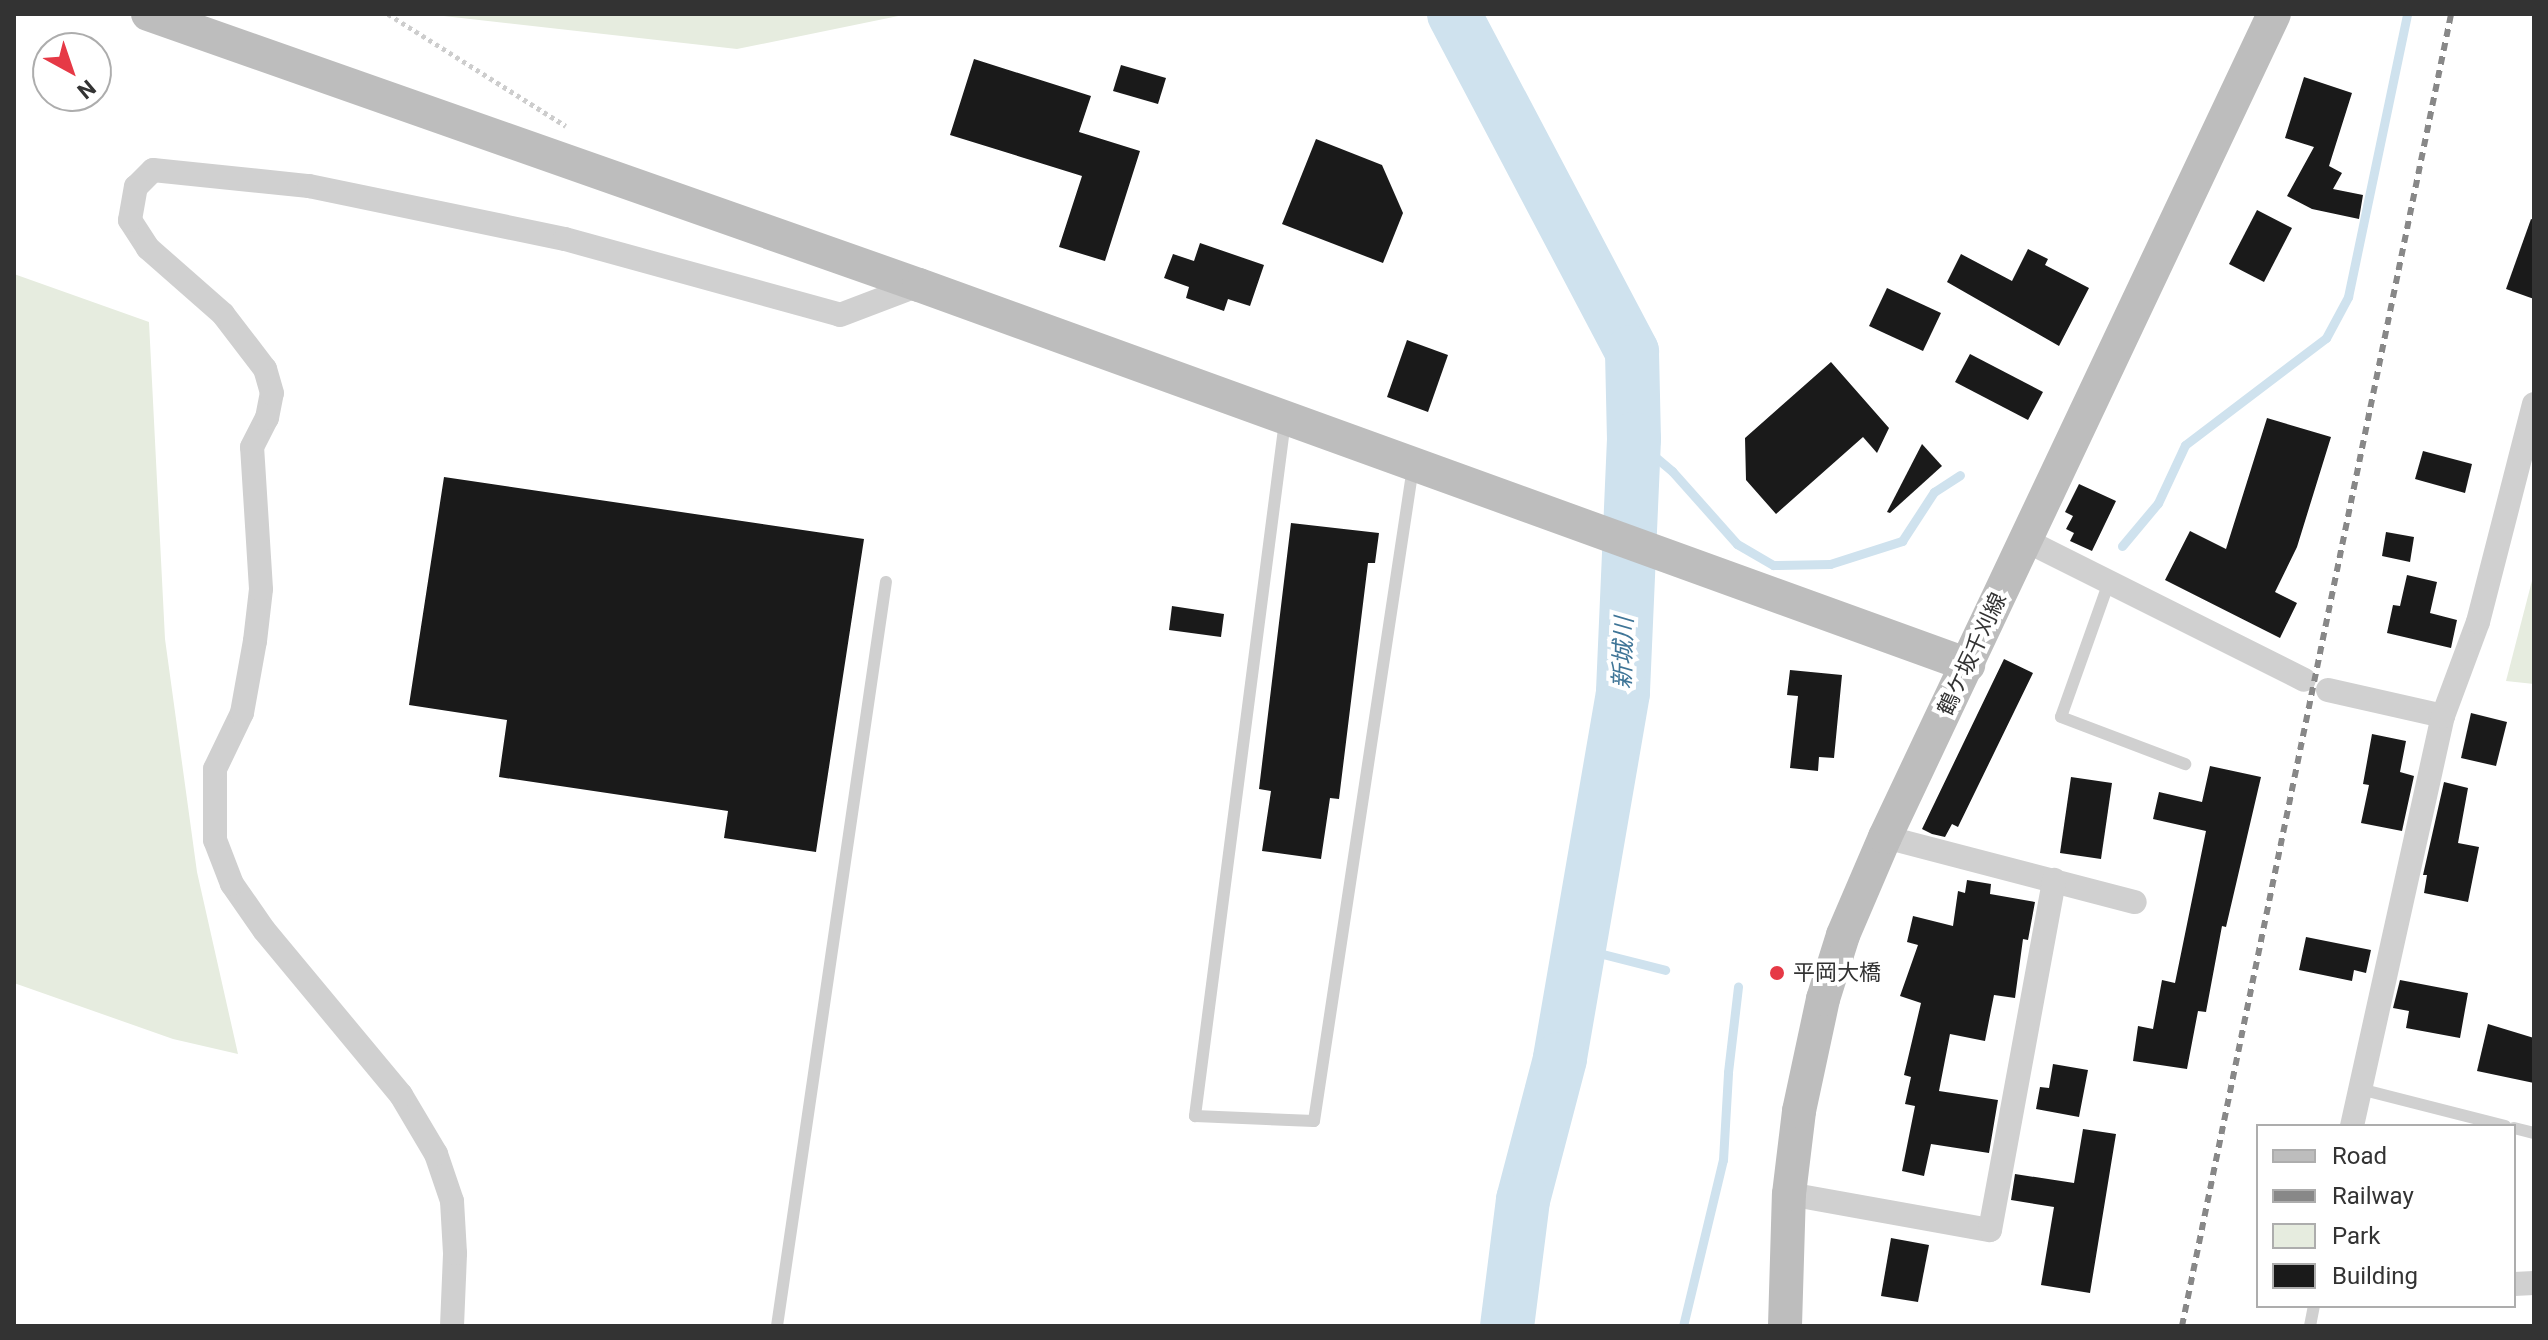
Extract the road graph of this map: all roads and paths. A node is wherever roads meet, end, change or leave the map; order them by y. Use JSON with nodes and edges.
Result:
{"nodes":[{"id":1,"x":148,"y":14,"type":"edge"},
{"id":2,"x":2274,"y":14,"type":"edge"},
{"id":3,"x":919,"y":285,"type":"junction"},
{"id":4,"x":2534,"y":404,"type":"edge"},
{"id":5,"x":1285,"y":418,"type":"junction"},
{"id":6,"x":1413,"y":465,"type":"junction"},
{"id":7,"x":2025,"y":540,"type":"junction"},
{"id":8,"x":886,"y":582,"type":"dead end"},
{"id":9,"x":2109,"y":582,"type":"junction"},
{"id":10,"x":1968,"y":665,"type":"junction"},
{"id":11,"x":2304,"y":680,"type":"dead end"},
{"id":12,"x":2328,"y":690,"type":"dead end"},
{"id":13,"x":2443,"y":716,"type":"junction"},
{"id":14,"x":2185,"y":764,"type":"dead end"},
{"id":15,"x":1885,"y":837,"type":"junction"},
{"id":16,"x":2054,"y":880,"type":"junction"},
{"id":17,"x":2135,"y":902,"type":"dead end"},
{"id":18,"x":2360,"y":1089,"type":"junction"},
{"id":19,"x":2352,"y":1124,"type":"edge"},
{"id":20,"x":2497,"y":1124,"type":"edge"},
{"id":21,"x":1789,"y":1194,"type":"junction"},
{"id":22,"x":452,"y":1326,"type":"edge"},
{"id":23,"x":777,"y":1326,"type":"edge"},
{"id":24,"x":1785,"y":1326,"type":"edge"}],
"edges":[{"from":1,"to":3,"type":"street"},
{"from":2,"to":7,"type":"street","name":"鶴ケ坂千刈線"},
{"from":3,"to":5,"type":"street"},
{"from":3,"to":22,"type":"street"},
{"from":4,"to":13,"type":"street"},
{"from":5,"to":6,"type":"street"},
{"from":5,"to":6,"type":"lane"},
{"from":6,"to":10,"type":"street"},
{"from":7,"to":9,"type":"street"},
{"from":7,"to":10,"type":"street","name":"鶴ケ坂千刈線"},
{"from":8,"to":23,"type":"lane"},
{"from":9,"to":11,"type":"street"},
{"from":9,"to":14,"type":"lane"},
{"from":10,"to":15,"type":"street","name":"鶴ケ坂千刈線"},
{"from":12,"to":13,"type":"street"},
{"from":13,"to":18,"type":"street"},
{"from":15,"to":16,"type":"street"},
{"from":15,"to":21,"type":"street","name":"鶴ケ坂千刈線"},
{"from":16,"to":17,"type":"street"},
{"from":16,"to":21,"type":"street"},
{"from":18,"to":19,"type":"street"},
{"from":18,"to":20,"type":"lane"},
{"from":21,"to":24,"type":"street","name":"鶴ケ坂千刈線"}]}
